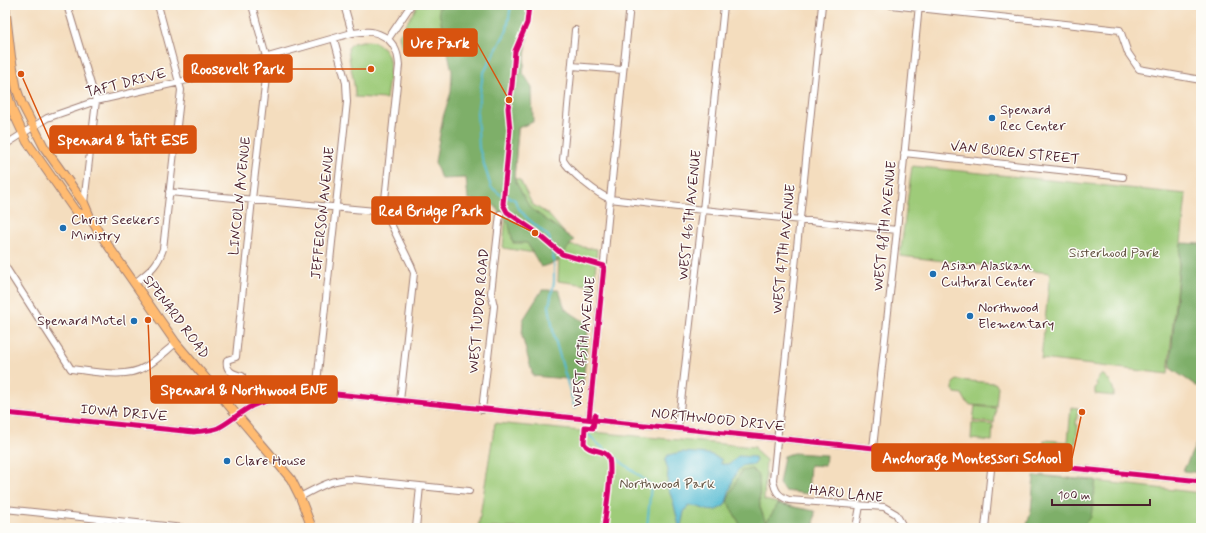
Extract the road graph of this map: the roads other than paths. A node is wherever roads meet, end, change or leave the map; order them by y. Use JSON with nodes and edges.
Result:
{"nodes":[{"id":1,"x":67,"y":5,"type":"edge"},
{"id":2,"x":158,"y":5,"type":"edge"},
{"id":3,"x":252,"y":5,"type":"edge"},
{"id":4,"x":344,"y":5,"type":"edge"},
{"id":5,"x":411,"y":5,"type":"edge"},
{"id":6,"x":630,"y":5,"type":"edge"},
{"id":7,"x":724,"y":5,"type":"edge"},
{"id":8,"x":822,"y":5,"type":"edge"},
{"id":9,"x":891,"y":5,"type":"edge"},
{"id":10,"x":942,"y":5,"type":"edge"},
{"id":11,"x":5,"y":6,"type":"edge"},
{"id":12,"x":919,"y":6,"type":"edge"},
{"id":13,"x":948,"y":11,"type":"junction"},
{"id":14,"x":576,"y":30,"type":"dead end"},
{"id":15,"x":352,"y":33,"type":"junction"},
{"id":16,"x":334,"y":39,"type":"junction"},
{"id":17,"x":388,"y":39,"type":"junction"},
{"id":18,"x":266,"y":57,"type":"junction"},
{"id":19,"x":8,"y":58,"type":"edge"},
{"id":20,"x":572,"y":66,"type":"junction"},
{"id":21,"x":623,"y":70,"type":"junction"},
{"id":22,"x":1201,"y":80,"type":"edge"},
{"id":23,"x":180,"y":82,"type":"junction"},
{"id":24,"x":5,"y":86,"type":"edge"},
{"id":25,"x":96,"y":101,"type":"junction"},
{"id":26,"x":33,"y":127,"type":"junction"},
{"id":27,"x":22,"y":134,"type":"junction"},
{"id":28,"x":5,"y":144,"type":"edge"},
{"id":29,"x":904,"y":153,"type":"junction"},
{"id":30,"x":1123,"y":177,"type":"dead end"},
{"id":31,"x":170,"y":192,"type":"junction"},
{"id":32,"x":252,"y":199,"type":"junction"},
{"id":33,"x":610,"y":199,"type":"junction"},
{"id":34,"x":84,"y":203,"type":"junction"},
{"id":35,"x":336,"y":207,"type":"junction"},
{"id":36,"x":703,"y":210,"type":"junction"},
{"id":37,"x":386,"y":212,"type":"junction"},
{"id":38,"x":500,"y":214,"type":"dead end"},
{"id":39,"x":90,"y":217,"type":"junction"},
{"id":40,"x":800,"y":220,"type":"junction"},
{"id":41,"x":897,"y":230,"type":"junction"},
{"id":42,"x":5,"y":266,"type":"edge"},
{"id":43,"x":135,"y":282,"type":"junction"},
{"id":44,"x":176,"y":342,"type":"junction"},
{"id":45,"x":242,"y":376,"type":"dead end"},
{"id":46,"x":316,"y":392,"type":"junction"},
{"id":47,"x":400,"y":401,"type":"junction"},
{"id":48,"x":482,"y":410,"type":"junction"},
{"id":49,"x":5,"y":413,"type":"edge"},
{"id":50,"x":237,"y":415,"type":"junction"},
{"id":51,"x":589,"y":419,"type":"junction"},
{"id":52,"x":678,"y":428,"type":"junction"},
{"id":53,"x":777,"y":438,"type":"junction"},
{"id":54,"x":872,"y":448,"type":"junction"},
{"id":55,"x":992,"y":460,"type":"junction"},
{"id":56,"x":1201,"y":481,"type":"edge"},
{"id":57,"x":420,"y":486,"type":"junction"},
{"id":58,"x":469,"y":491,"type":"dead end"},
{"id":59,"x":778,"y":495,"type":"joint"},
{"id":60,"x":300,"y":497,"type":"junction"},
{"id":61,"x":860,"y":506,"type":"junction"},
{"id":62,"x":5,"y":509,"type":"edge"},
{"id":63,"x":184,"y":528,"type":"edge"},
{"id":64,"x":312,"y":528,"type":"edge"},
{"id":65,"x":416,"y":528,"type":"edge"},
{"id":66,"x":856,"y":528,"type":"edge"},
{"id":67,"x":904,"y":528,"type":"edge"},
{"id":68,"x":985,"y":528,"type":"edge"}],
"edges":[{"from":1,"to":25,"type":"street"},
{"from":2,"to":23,"type":"street"},
{"from":3,"to":18,"type":"street","name":"LINCOLN AVENUE"},
{"from":4,"to":15,"type":"street"},
{"from":5,"to":17,"type":"street"},
{"from":6,"to":21,"type":"street","name":"WEST 45TH AVENUE"},
{"from":7,"to":36,"type":"street","name":"WEST 46TH AVENUE"},
{"from":8,"to":40,"type":"street","name":"WEST 47TH AVENUE"},
{"from":9,"to":12,"type":"street"},
{"from":10,"to":13,"type":"street"},
{"from":11,"to":19,"type":"main road","name":"SPENARD ROAD"},
{"from":12,"to":13,"type":"street"},
{"from":12,"to":29,"type":"street","name":"WEST 48TH AVENUE"},
{"from":13,"to":22,"type":"street"},
{"from":14,"to":20,"type":"street"},
{"from":15,"to":16,"type":"street","name":"TAFT DRIVE"},
{"from":15,"to":17,"type":"street","name":"TAFT DRIVE"},
{"from":16,"to":18,"type":"street","name":"TAFT DRIVE"},
{"from":16,"to":35,"type":"street","name":"JEFFERSON AVENUE"},
{"from":17,"to":37,"type":"street"},
{"from":18,"to":23,"type":"street","name":"TAFT DRIVE"},
{"from":18,"to":32,"type":"street","name":"LINCOLN AVENUE"},
{"from":19,"to":26,"type":"main road","name":"SPENARD ROAD"},
{"from":20,"to":21,"type":"street"},
{"from":20,"to":33,"type":"street"},
{"from":21,"to":33,"type":"street","name":"WEST 45TH AVENUE"},
{"from":23,"to":25,"type":"street","name":"TAFT DRIVE"},
{"from":23,"to":31,"type":"street"},
{"from":24,"to":27,"type":"main road","name":"SPENARD ROAD"},
{"from":25,"to":26,"type":"street","name":"TAFT DRIVE"},
{"from":25,"to":34,"type":"street"},
{"from":26,"to":27,"type":"street","name":"TAFT DRIVE"},
{"from":26,"to":34,"type":"main road","name":"SPENARD ROAD"},
{"from":27,"to":28,"type":"street","name":"TAFT DRIVE"},
{"from":27,"to":39,"type":"main road","name":"SPENARD ROAD"},
{"from":29,"to":30,"type":"street","name":"VAN BUREN STREET"},
{"from":29,"to":41,"type":"street","name":"WEST 48TH AVENUE"},
{"from":31,"to":32,"type":"street"},
{"from":31,"to":43,"type":"street"},
{"from":32,"to":35,"type":"street"},
{"from":32,"to":45,"type":"street","name":"LINCOLN AVENUE"},
{"from":33,"to":36,"type":"street"},
{"from":33,"to":51,"type":"street","name":"WEST 45TH AVENUE"},
{"from":34,"to":39,"type":"main road","name":"SPENARD ROAD"},
{"from":35,"to":37,"type":"street"},
{"from":35,"to":46,"type":"street","name":"JEFFERSON AVENUE"},
{"from":36,"to":40,"type":"street"},
{"from":36,"to":52,"type":"street","name":"WEST 46TH AVENUE"},
{"from":37,"to":47,"type":"street"},
{"from":38,"to":48,"type":"street","name":"WEST TUDOR ROAD"},
{"from":39,"to":43,"type":"main road","name":"SPENARD ROAD"},
{"from":40,"to":41,"type":"street"},
{"from":40,"to":53,"type":"street","name":"WEST 47TH AVENUE"},
{"from":41,"to":54,"type":"street","name":"WEST 48TH AVENUE"},
{"from":42,"to":44,"type":"street"},
{"from":43,"to":44,"type":"main road","name":"SPENARD ROAD"},
{"from":44,"to":50,"type":"main road","name":"SPENARD ROAD"},
{"from":46,"to":47,"type":"street","name":"NORTHWOOD DRIVE"},
{"from":46,"to":50,"type":"street","name":"NORTHWOOD DRIVE"},
{"from":47,"to":48,"type":"street","name":"NORTHWOOD DRIVE"},
{"from":48,"to":51,"type":"street","name":"NORTHWOOD DRIVE"},
{"from":49,"to":50,"type":"street","name":"IOWA DRIVE"},
{"from":50,"to":60,"type":"main road","name":"SPENARD ROAD"},
{"from":51,"to":52,"type":"street","name":"NORTHWOOD DRIVE"},
{"from":52,"to":53,"type":"street","name":"NORTHWOOD DRIVE"},
{"from":53,"to":54,"type":"street","name":"NORTHWOOD DRIVE"},
{"from":53,"to":59,"type":"street","name":"WEST 47TH AVENUE"},
{"from":54,"to":55,"type":"street","name":"NORTHWOOD DRIVE"},
{"from":55,"to":56,"type":"street","name":"NORTHWOOD DRIVE"},
{"from":55,"to":68,"type":"street"},
{"from":57,"to":58,"type":"street"},
{"from":57,"to":60,"type":"street"},
{"from":57,"to":65,"type":"street"},
{"from":59,"to":61,"type":"street","name":"HARU LANE"},
{"from":60,"to":64,"type":"main road","name":"SPENARD ROAD"},
{"from":61,"to":66,"type":"street"},
{"from":61,"to":67,"type":"street","name":"HARU LANE"},
{"from":62,"to":63,"type":"street"}]}
